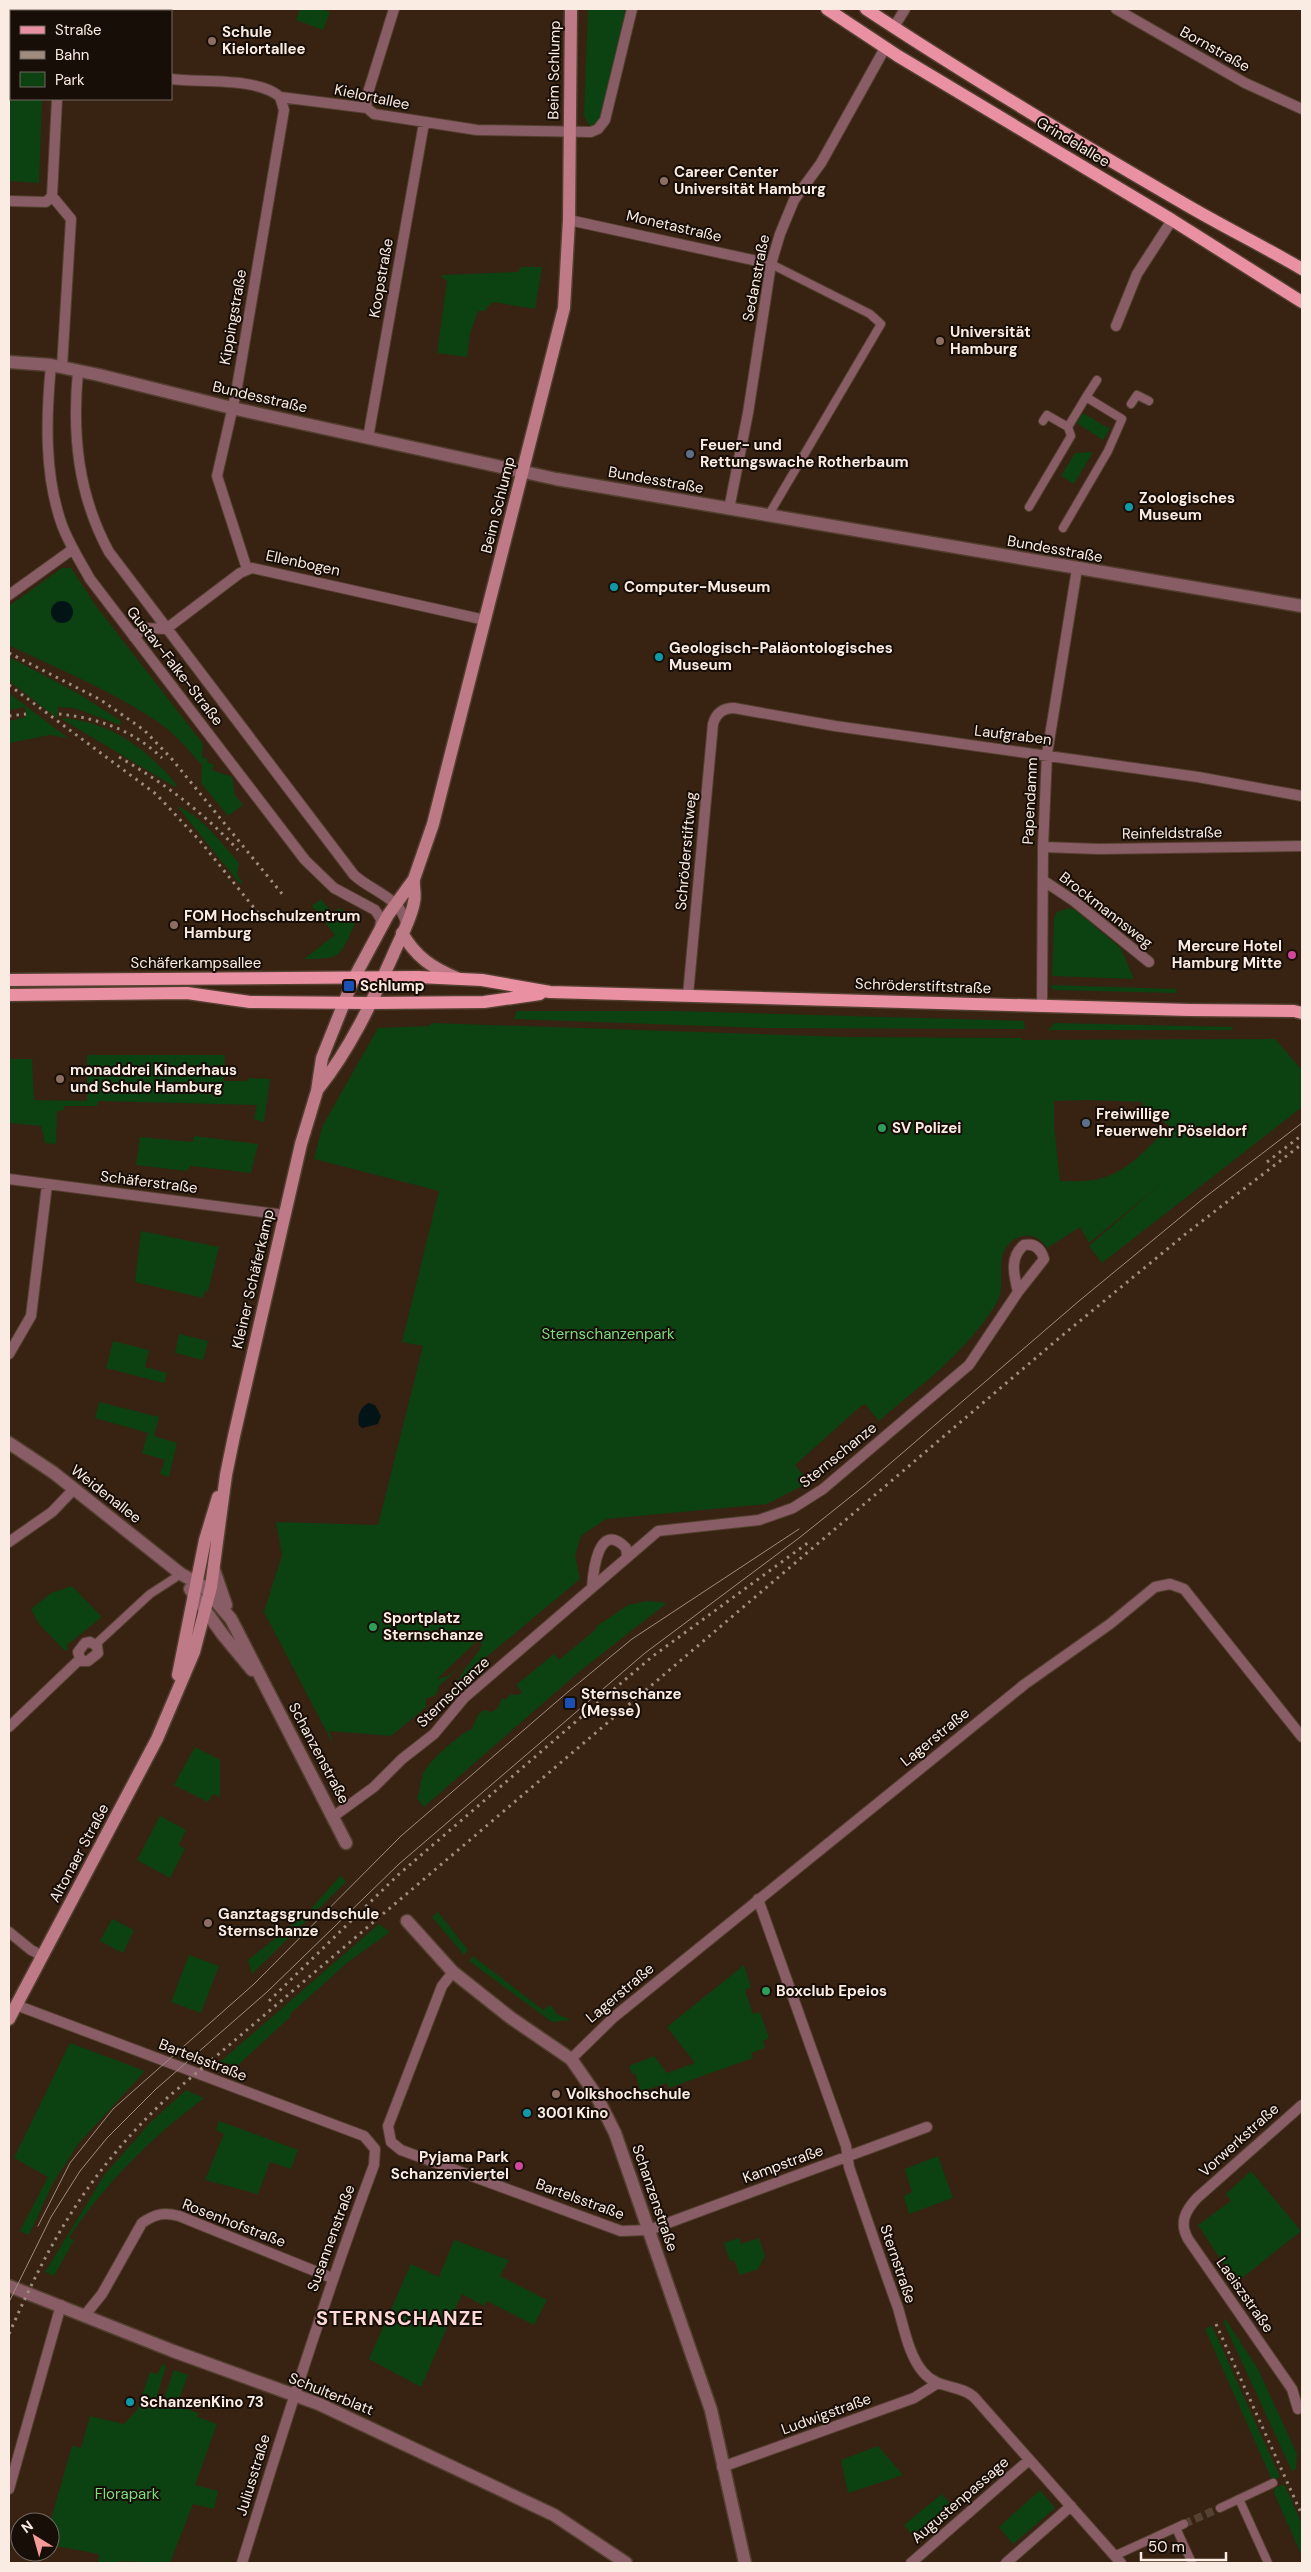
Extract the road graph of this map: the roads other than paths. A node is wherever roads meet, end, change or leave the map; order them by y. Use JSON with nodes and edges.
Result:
{"nodes":[{"id":1,"x":394,"y":9,"type":"edge"},
{"id":2,"x":572,"y":9,"type":"edge"},
{"id":3,"x":632,"y":9,"type":"edge"},
{"id":4,"x":827,"y":9,"type":"edge"},
{"id":5,"x":866,"y":9,"type":"edge"},
{"id":6,"x":905,"y":9,"type":"edge"},
{"id":7,"x":1116,"y":9,"type":"edge"},
{"id":8,"x":894,"y":27,"type":"junction"},
{"id":9,"x":885,"y":48,"type":"junction"},
{"id":10,"x":172,"y":79,"type":"edge"},
{"id":11,"x":280,"y":97,"type":"junction"},
{"id":12,"x":57,"y":100,"type":"edge"},
{"id":13,"x":367,"y":108,"type":"junction"},
{"id":14,"x":1302,"y":109,"type":"edge"},
{"id":15,"x":424,"y":123,"type":"junction"},
{"id":16,"x":570,"y":133,"type":"junction"},
{"id":17,"x":52,"y":196,"type":"junction"},
{"id":18,"x":9,"y":201,"type":"edge"},
{"id":19,"x":569,"y":220,"type":"junction"},
{"id":20,"x":1172,"y":220,"type":"junction"},
{"id":21,"x":771,"y":264,"type":"junction"},
{"id":22,"x":1302,"y":269,"type":"edge"},
{"id":23,"x":1302,"y":302,"type":"edge"},
{"id":24,"x":1116,"y":326,"type":"dead end"},
{"id":25,"x":9,"y":362,"type":"edge"},
{"id":26,"x":56,"y":366,"type":"junction"},
{"id":27,"x":78,"y":371,"type":"junction"},
{"id":28,"x":1097,"y":380,"type":"dead end"},
{"id":29,"x":1086,"y":398,"type":"junction"},
{"id":30,"x":1149,"y":401,"type":"dead end"},
{"id":31,"x":232,"y":408,"type":"junction"},
{"id":32,"x":1122,"y":419,"type":"junction"},
{"id":33,"x":1043,"y":421,"type":"dead end"},
{"id":34,"x":1068,"y":427,"type":"junction"},
{"id":35,"x":368,"y":438,"type":"junction"},
{"id":36,"x":523,"y":472,"type":"junction"},
{"id":37,"x":1029,"y":507,"type":"dead end"},
{"id":38,"x":729,"y":509,"type":"junction"},
{"id":39,"x":768,"y":516,"type":"junction"},
{"id":40,"x":1063,"y":528,"type":"dead end"},
{"id":41,"x":73,"y":549,"type":"junction"},
{"id":42,"x":247,"y":569,"type":"junction"},
{"id":43,"x":1077,"y":569,"type":"junction"},
{"id":44,"x":9,"y":595,"type":"edge"},
{"id":45,"x":1302,"y":606,"type":"edge"},
{"id":46,"x":485,"y":620,"type":"junction"},
{"id":47,"x":166,"y":629,"type":"junction"},
{"id":48,"x":134,"y":637,"type":"junction"},
{"id":49,"x":720,"y":712,"type":"joint"},
{"id":50,"x":1047,"y":754,"type":"junction"},
{"id":51,"x":1302,"y":796,"type":"edge"},
{"id":52,"x":1302,"y":846,"type":"edge"},
{"id":53,"x":1043,"y":847,"type":"junction"},
{"id":54,"x":414,"y":879,"type":"junction"},
{"id":55,"x":1044,"y":881,"type":"junction"},
{"id":56,"x":395,"y":904,"type":"junction"},
{"id":57,"x":404,"y":929,"type":"junction"},
{"id":58,"x":380,"y":930,"type":"junction"},
{"id":59,"x":1149,"y":962,"type":"dead end"},
{"id":60,"x":382,"y":977,"type":"junction"},
{"id":61,"x":354,"y":978,"type":"junction"},
{"id":62,"x":459,"y":979,"type":"junction"},
{"id":63,"x":9,"y":980,"type":"edge"},
{"id":64,"x":550,"y":992,"type":"junction"},
{"id":65,"x":9,"y":994,"type":"edge"},
{"id":66,"x":688,"y":995,"type":"junction"},
{"id":67,"x":343,"y":1003,"type":"junction"},
{"id":68,"x":370,"y":1003,"type":"junction"},
{"id":69,"x":1042,"y":1006,"type":"junction"},
{"id":70,"x":1300,"y":1010,"type":"edge"},
{"id":71,"x":317,"y":1091,"type":"junction"},
{"id":72,"x":9,"y":1179,"type":"edge"},
{"id":73,"x":47,"y":1185,"type":"junction"},
{"id":74,"x":285,"y":1215,"type":"junction"},
{"id":75,"x":1018,"y":1292,"type":"dead end"},
{"id":76,"x":9,"y":1354,"type":"edge"},
{"id":77,"x":9,"y":1443,"type":"edge"},
{"id":78,"x":226,"y":1475,"type":"junction"},
{"id":79,"x":74,"y":1489,"type":"junction"},
{"id":80,"x":9,"y":1542,"type":"edge"},
{"id":81,"x":627,"y":1556,"type":"junction"},
{"id":82,"x":214,"y":1570,"type":"junction"},
{"id":83,"x":181,"y":1574,"type":"junction"},
{"id":84,"x":197,"y":1581,"type":"junction"},
{"id":85,"x":592,"y":1588,"type":"junction"},
{"id":86,"x":210,"y":1593,"type":"junction"},
{"id":87,"x":194,"y":1596,"type":"junction"},
{"id":88,"x":206,"y":1612,"type":"junction"},
{"id":89,"x":231,"y":1619,"type":"junction"},
{"id":90,"x":96,"y":1644,"type":"joint"},
{"id":91,"x":261,"y":1680,"type":"junction"},
{"id":92,"x":173,"y":1700,"type":"junction"},
{"id":93,"x":9,"y":1727,"type":"edge"},
{"id":94,"x":1302,"y":1738,"type":"edge"},
{"id":95,"x":334,"y":1816,"type":"junction"},
{"id":96,"x":346,"y":1842,"type":"dead end"},
{"id":97,"x":758,"y":1899,"type":"junction"},
{"id":98,"x":407,"y":1921,"type":"dead end"},
{"id":99,"x":9,"y":1932,"type":"edge"},
{"id":100,"x":43,"y":1956,"type":"junction"},
{"id":101,"x":453,"y":1972,"type":"junction"},
{"id":102,"x":16,"y":2005,"type":"junction"},
{"id":103,"x":9,"y":2019,"type":"edge"},
{"id":104,"x":570,"y":2059,"type":"junction"},
{"id":105,"x":1302,"y":2105,"type":"edge"},
{"id":106,"x":927,"y":2127,"type":"dead end"},
{"id":107,"x":375,"y":2149,"type":"joint"},
{"id":108,"x":847,"y":2156,"type":"junction"},
{"id":109,"x":1197,"y":2198,"type":"joint"},
{"id":110,"x":649,"y":2230,"type":"junction"},
{"id":111,"x":332,"y":2278,"type":"junction"},
{"id":112,"x":9,"y":2286,"type":"edge"},
{"id":113,"x":61,"y":2305,"type":"junction"},
{"id":114,"x":85,"y":2315,"type":"junction"},
{"id":115,"x":938,"y":2383,"type":"junction"},
{"id":116,"x":293,"y":2395,"type":"junction"},
{"id":117,"x":1298,"y":2409,"type":"dead end"},
{"id":118,"x":1029,"y":2460,"type":"junction"},
{"id":119,"x":722,"y":2468,"type":"junction"},
{"id":120,"x":1273,"y":2483,"type":"dead end"},
{"id":121,"x":9,"y":2489,"type":"edge"},
{"id":122,"x":1238,"y":2499,"type":"junction"},
{"id":123,"x":1071,"y":2506,"type":"junction"},
{"id":124,"x":1220,"y":2508,"type":"tunnel mouth"},
{"id":125,"x":1184,"y":2524,"type":"tunnel mouth"},
{"id":126,"x":1176,"y":2528,"type":"junction"},
{"id":127,"x":1117,"y":2560,"type":"edge"},
{"id":128,"x":242,"y":2563,"type":"edge"},
{"id":129,"x":626,"y":2563,"type":"edge"},
{"id":130,"x":745,"y":2563,"type":"edge"},
{"id":131,"x":911,"y":2563,"type":"edge"},
{"id":132,"x":1006,"y":2563,"type":"edge"},
{"id":133,"x":1192,"y":2563,"type":"edge"},
{"id":134,"x":1268,"y":2563,"type":"edge"}],
"edges":[{"from":1,"to":13,"type":"street"},
{"from":2,"to":16,"type":"main road","name":"Beim Schlump"},
{"from":3,"to":16,"type":"street","name":"Beim Schlump"},
{"from":4,"to":9,"type":"main road","name":"Grindelallee"},
{"from":5,"to":8,"type":"main road","name":"Grindelallee"},
{"from":6,"to":8,"type":"street"},
{"from":7,"to":14,"type":"street","name":"Bornstraße"},
{"from":8,"to":22,"type":"main road","name":"Grindelallee"},
{"from":9,"to":20,"type":"main road","name":"Grindelallee"},
{"from":9,"to":21,"type":"street","name":"Sedanstraße"},
{"from":10,"to":11,"type":"street","name":"Kielortallee"},
{"from":11,"to":13,"type":"street","name":"Kielortallee"},
{"from":11,"to":31,"type":"street","name":"Kippingstraße"},
{"from":12,"to":17,"type":"street"},
{"from":13,"to":15,"type":"street","name":"Kielortallee"},
{"from":15,"to":16,"type":"street","name":"Kielortallee"},
{"from":15,"to":35,"type":"street","name":"Koopstraße"},
{"from":16,"to":19,"type":"main road","name":"Beim Schlump"},
{"from":17,"to":18,"type":"street"},
{"from":17,"to":26,"type":"street","name":"Gustav-Falke-Straße"},
{"from":19,"to":21,"type":"street","name":"Monetastraße"},
{"from":19,"to":36,"type":"main road","name":"Beim Schlump"},
{"from":20,"to":23,"type":"main road","name":"Grindelallee"},
{"from":20,"to":24,"type":"street"},
{"from":21,"to":38,"type":"street","name":"Sedanstraße"},
{"from":21,"to":39,"type":"street"},
{"from":25,"to":26,"type":"street","name":"Bundesstraße"},
{"from":26,"to":27,"type":"street","name":"Bundesstraße"},
{"from":26,"to":41,"type":"street","name":"Gustav-Falke-Straße"},
{"from":27,"to":31,"type":"street","name":"Bundesstraße"},
{"from":27,"to":47,"type":"street","name":"Gustav-Falke-Straße"},
{"from":28,"to":29,"type":"street"},
{"from":29,"to":32,"type":"street"},
{"from":29,"to":34,"type":"street"},
{"from":30,"to":32,"type":"street"},
{"from":31,"to":35,"type":"street","name":"Bundesstraße"},
{"from":31,"to":42,"type":"street","name":"Kippingstraße"},
{"from":32,"to":40,"type":"street"},
{"from":33,"to":34,"type":"street"},
{"from":34,"to":37,"type":"street"},
{"from":35,"to":36,"type":"street","name":"Bundesstraße"},
{"from":36,"to":38,"type":"street","name":"Bundesstraße"},
{"from":36,"to":46,"type":"main road","name":"Beim Schlump"},
{"from":38,"to":39,"type":"street","name":"Bundesstraße"},
{"from":39,"to":43,"type":"street","name":"Bundesstraße"},
{"from":41,"to":44,"type":"street"},
{"from":41,"to":48,"type":"street","name":"Gustav-Falke-Straße"},
{"from":42,"to":46,"type":"street","name":"Ellenbogen"},
{"from":42,"to":47,"type":"street","name":"Ellenbogen"},
{"from":43,"to":45,"type":"street","name":"Bundesstraße"},
{"from":43,"to":50,"type":"street","name":"Papendamm"},
{"from":46,"to":54,"type":"main road","name":"Beim Schlump"},
{"from":47,"to":48,"type":"street"},
{"from":47,"to":56,"type":"street","name":"Gustav-Falke-Straße"},
{"from":48,"to":58,"type":"street","name":"Gustav-Falke-Straße"},
{"from":49,"to":50,"type":"street","name":"Laufgraben"},
{"from":49,"to":66,"type":"street","name":"Schröderstiftweg"},
{"from":50,"to":51,"type":"street","name":"Laufgraben"},
{"from":50,"to":53,"type":"street","name":"Papendamm"},
{"from":52,"to":53,"type":"street","name":"Reinfeldstraße"},
{"from":53,"to":55,"type":"street","name":"Papendamm"},
{"from":54,"to":56,"type":"main road","name":"Beim Schlump"},
{"from":54,"to":57,"type":"main road","name":"Beim Schlump"},
{"from":55,"to":59,"type":"street","name":"Brockmannsweg"},
{"from":55,"to":69,"type":"street","name":"Papendamm"},
{"from":56,"to":57,"type":"street","name":"Gustav-Falke-Straße"},
{"from":56,"to":58,"type":"main road","name":"Beim Schlump"},
{"from":57,"to":60,"type":"main road","name":"Beim Schlump"},
{"from":57,"to":62,"type":"main road"},
{"from":58,"to":61,"type":"main road","name":"Beim Schlump"},
{"from":60,"to":61,"type":"main road","name":"Schäferkampsallee"},
{"from":60,"to":62,"type":"main road","name":"Schröderstiftstraße"},
{"from":60,"to":68,"type":"main road","name":"Beim Schlump"},
{"from":61,"to":63,"type":"main road","name":"Schäferkampsallee"},
{"from":61,"to":67,"type":"main road","name":"Beim Schlump"},
{"from":62,"to":64,"type":"main road","name":"Schröderstiftstraße"},
{"from":64,"to":66,"type":"main road","name":"Schröderstiftstraße"},
{"from":64,"to":68,"type":"main road","name":"Schröderstiftstraße"},
{"from":65,"to":67,"type":"main road","name":"Schäferkampsallee"},
{"from":66,"to":69,"type":"main road","name":"Schröderstiftstraße"},
{"from":67,"to":68,"type":"main road","name":"Schäferkampsallee"},
{"from":67,"to":71,"type":"main road","name":"Kleiner Schäferkamp"},
{"from":68,"to":71,"type":"main road","name":"Kleiner Schäferkamp"},
{"from":69,"to":70,"type":"main road","name":"Schröderstiftstraße"},
{"from":71,"to":74,"type":"main road","name":"Kleiner Schäferkamp"},
{"from":72,"to":73,"type":"street","name":"Schäferstraße"},
{"from":73,"to":74,"type":"street","name":"Schäferstraße"},
{"from":73,"to":76,"type":"street"},
{"from":74,"to":78,"type":"main road","name":"Kleiner Schäferkamp"},
{"from":75,"to":81,"type":"street","name":"Sternschanze"},
{"from":77,"to":79,"type":"street","name":"Weidenallee"},
{"from":78,"to":82,"type":"main road","name":"Kleiner Schäferkamp"},
{"from":78,"to":84,"type":"main road","name":"Kleiner Schäferkamp"},
{"from":79,"to":80,"type":"street"},
{"from":79,"to":83,"type":"street","name":"Weidenallee"},
{"from":81,"to":85,"type":"street","name":"Sternschanze"},
{"from":81,"to":85,"type":"street"},
{"from":82,"to":86,"type":"main road","name":"Kleiner Schäferkamp"},
{"from":82,"to":89,"type":"street"},
{"from":83,"to":84,"type":"street","name":"Weidenallee"},
{"from":83,"to":87,"type":"street","name":"Weidenallee"},
{"from":83,"to":90,"type":"street"},
{"from":84,"to":86,"type":"street","name":"Weidenallee"},
{"from":84,"to":87,"type":"main road","name":"Altonaer Straße"},
{"from":85,"to":95,"type":"street","name":"Sternschanze"},
{"from":86,"to":88,"type":"main road","name":"Kleiner Schäferkamp"},
{"from":86,"to":89,"type":"street","name":"Schanzenstraße"},
{"from":87,"to":88,"type":"street","name":"Schanzenstraße"},
{"from":87,"to":92,"type":"main road","name":"Altonaer Straße"},
{"from":88,"to":91,"type":"street","name":"Schanzenstraße"},
{"from":88,"to":92,"type":"main road","name":"Altonaer Straße"},
{"from":89,"to":91,"type":"street","name":"Schanzenstraße"},
{"from":90,"to":93,"type":"street"},
{"from":91,"to":95,"type":"street","name":"Schanzenstraße"},
{"from":92,"to":100,"type":"main road","name":"Altonaer Straße"},
{"from":94,"to":97,"type":"street","name":"Lagerstraße"},
{"from":95,"to":96,"type":"street","name":"Schanzenstraße"},
{"from":97,"to":104,"type":"street","name":"Lagerstraße"},
{"from":97,"to":108,"type":"street","name":"Sternstraße"},
{"from":98,"to":101,"type":"street","name":"Schanzenstraße"},
{"from":99,"to":100,"type":"street"},
{"from":100,"to":102,"type":"main road","name":"Altonaer Straße"},
{"from":101,"to":104,"type":"street","name":"Schanzenstraße"},
{"from":101,"to":110,"type":"street","name":"Bartelsstraße"},
{"from":102,"to":103,"type":"main road","name":"Altonaer Straße"},
{"from":102,"to":107,"type":"street","name":"Bartelsstraße"},
{"from":104,"to":110,"type":"street","name":"Schanzenstraße"},
{"from":105,"to":109,"type":"street","name":"Vorwerkstraße"},
{"from":106,"to":108,"type":"street","name":"Kampstraße"},
{"from":107,"to":111,"type":"street","name":"Susannenstraße"},
{"from":108,"to":110,"type":"street","name":"Kampstraße"},
{"from":108,"to":115,"type":"street","name":"Sternstraße"},
{"from":109,"to":117,"type":"street","name":"Laeiszstraße"},
{"from":110,"to":119,"type":"street","name":"Schanzenstraße"},
{"from":111,"to":114,"type":"street","name":"Rosenhofstraße"},
{"from":111,"to":116,"type":"street","name":"Susannenstraße"},
{"from":112,"to":113,"type":"street","name":"Schulterblatt"},
{"from":113,"to":114,"type":"street","name":"Schulterblatt"},
{"from":113,"to":121,"type":"street"},
{"from":114,"to":116,"type":"street","name":"Schulterblatt"},
{"from":115,"to":118,"type":"street","name":"Sternstraße"},
{"from":115,"to":119,"type":"street","name":"Ludwigstraße"},
{"from":116,"to":128,"type":"street","name":"Juliusstraße"},
{"from":116,"to":129,"type":"street","name":"Schulterblatt"},
{"from":118,"to":123,"type":"street","name":"Sternstraße"},
{"from":118,"to":131,"type":"street","name":"Augustenpassage"},
{"from":119,"to":130,"type":"street","name":"Schanzenstraße"},
{"from":120,"to":122,"type":"street"},
{"from":122,"to":124,"type":"street"},
{"from":122,"to":134,"type":"street"},
{"from":123,"to":127,"type":"street","name":"Sternstraße"},
{"from":123,"to":132,"type":"street"},
{"from":125,"to":126,"type":"street"},
{"from":126,"to":127,"type":"street"},
{"from":126,"to":133,"type":"street"}]}
